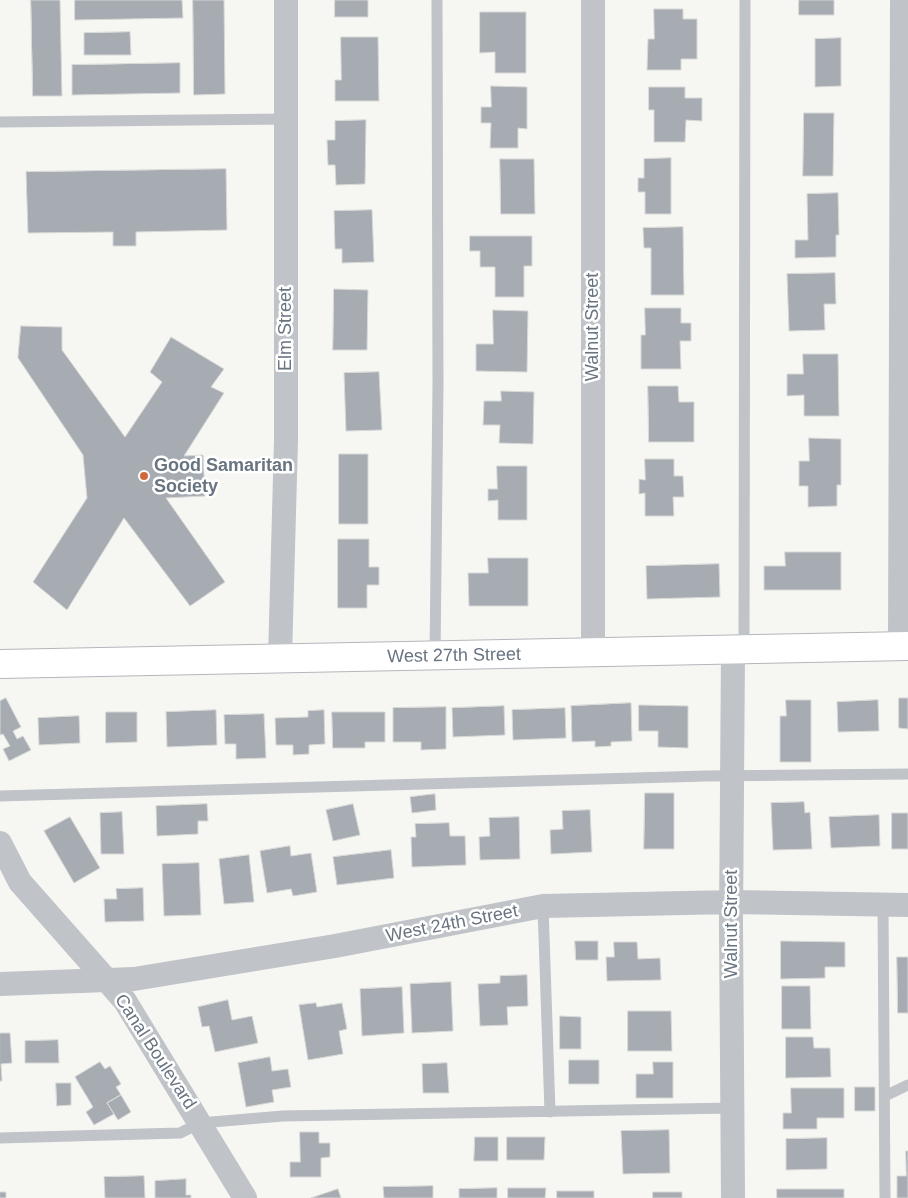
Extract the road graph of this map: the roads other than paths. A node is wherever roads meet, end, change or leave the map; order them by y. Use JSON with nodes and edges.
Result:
{"nodes":[{"id":1,"x":286,"y":0,"type":"edge"},
{"id":2,"x":438,"y":0,"type":"edge"},
{"id":3,"x":593,"y":0,"type":"edge"},
{"id":4,"x":745,"y":0,"type":"edge"},
{"id":5,"x":902,"y":0,"type":"edge"},
{"id":6,"x":286,"y":119,"type":"junction"},
{"id":7,"x":0,"y":122,"type":"edge"},
{"id":8,"x":904,"y":646,"type":"edge"},
{"id":9,"x":738,"y":651,"type":"junction"},
{"id":10,"x":593,"y":654,"type":"junction"},
{"id":11,"x":435,"y":656,"type":"junction"},
{"id":12,"x":280,"y":658,"type":"junction"},
{"id":13,"x":0,"y":664,"type":"edge"},
{"id":14,"x":908,"y":774,"type":"edge"},
{"id":15,"x":732,"y":775,"type":"junction"},
{"id":16,"x":0,"y":796,"type":"edge"},
{"id":17,"x":0,"y":843,"type":"edge"},
{"id":18,"x":732,"y":902,"type":"junction"},
{"id":19,"x":884,"y":904,"type":"junction"},
{"id":20,"x":908,"y":904,"type":"edge"},
{"id":21,"x":543,"y":906,"type":"junction"},
{"id":22,"x":107,"y":981,"type":"junction"},
{"id":23,"x":0,"y":984,"type":"edge"},
{"id":24,"x":908,"y":1085,"type":"edge"},
{"id":25,"x":885,"y":1096,"type":"junction"},
{"id":26,"x":733,"y":1108,"type":"junction"},
{"id":27,"x":550,"y":1112,"type":"junction"},
{"id":28,"x":200,"y":1122,"type":"junction"},
{"id":29,"x":0,"y":1138,"type":"edge"},
{"id":30,"x":245,"y":1198,"type":"edge"},
{"id":31,"x":733,"y":1198,"type":"edge"},
{"id":32,"x":885,"y":1198,"type":"edge"}],
"edges":[{"from":1,"to":6,"type":"street","name":"Elm Street"},
{"from":2,"to":11,"type":"lane"},
{"from":3,"to":10,"type":"street","name":"Walnut Street"},
{"from":4,"to":9,"type":"lane"},
{"from":5,"to":8,"type":"street"},
{"from":6,"to":7,"type":"lane"},
{"from":6,"to":12,"type":"street","name":"Elm Street"},
{"from":8,"to":9,"type":"main road","name":"West 27th Street"},
{"from":9,"to":10,"type":"main road","name":"West 27th Street"},
{"from":9,"to":15,"type":"street","name":"Walnut Street"},
{"from":10,"to":11,"type":"main road","name":"West 27th Street"},
{"from":11,"to":12,"type":"main road","name":"West 27th Street"},
{"from":12,"to":13,"type":"main road","name":"West 27th Street"},
{"from":14,"to":15,"type":"lane"},
{"from":15,"to":16,"type":"lane"},
{"from":15,"to":18,"type":"street","name":"Walnut Street"},
{"from":17,"to":22,"type":"street","name":"Canal Boulevard"},
{"from":18,"to":19,"type":"street","name":"West 24th Street"},
{"from":18,"to":21,"type":"street","name":"West 24th Street"},
{"from":18,"to":26,"type":"street","name":"Walnut Street"},
{"from":19,"to":20,"type":"street","name":"West 24th Street"},
{"from":19,"to":25,"type":"lane"},
{"from":21,"to":22,"type":"street","name":"West 24th Street"},
{"from":21,"to":27,"type":"lane"},
{"from":22,"to":23,"type":"street","name":"West 24th Street"},
{"from":22,"to":28,"type":"street","name":"Canal Boulevard"},
{"from":24,"to":25,"type":"lane"},
{"from":25,"to":32,"type":"lane"},
{"from":26,"to":27,"type":"lane"},
{"from":26,"to":31,"type":"street","name":"Walnut Street"},
{"from":27,"to":28,"type":"lane"},
{"from":28,"to":29,"type":"lane"},
{"from":28,"to":30,"type":"street","name":"Canal Boulevard"}]}
